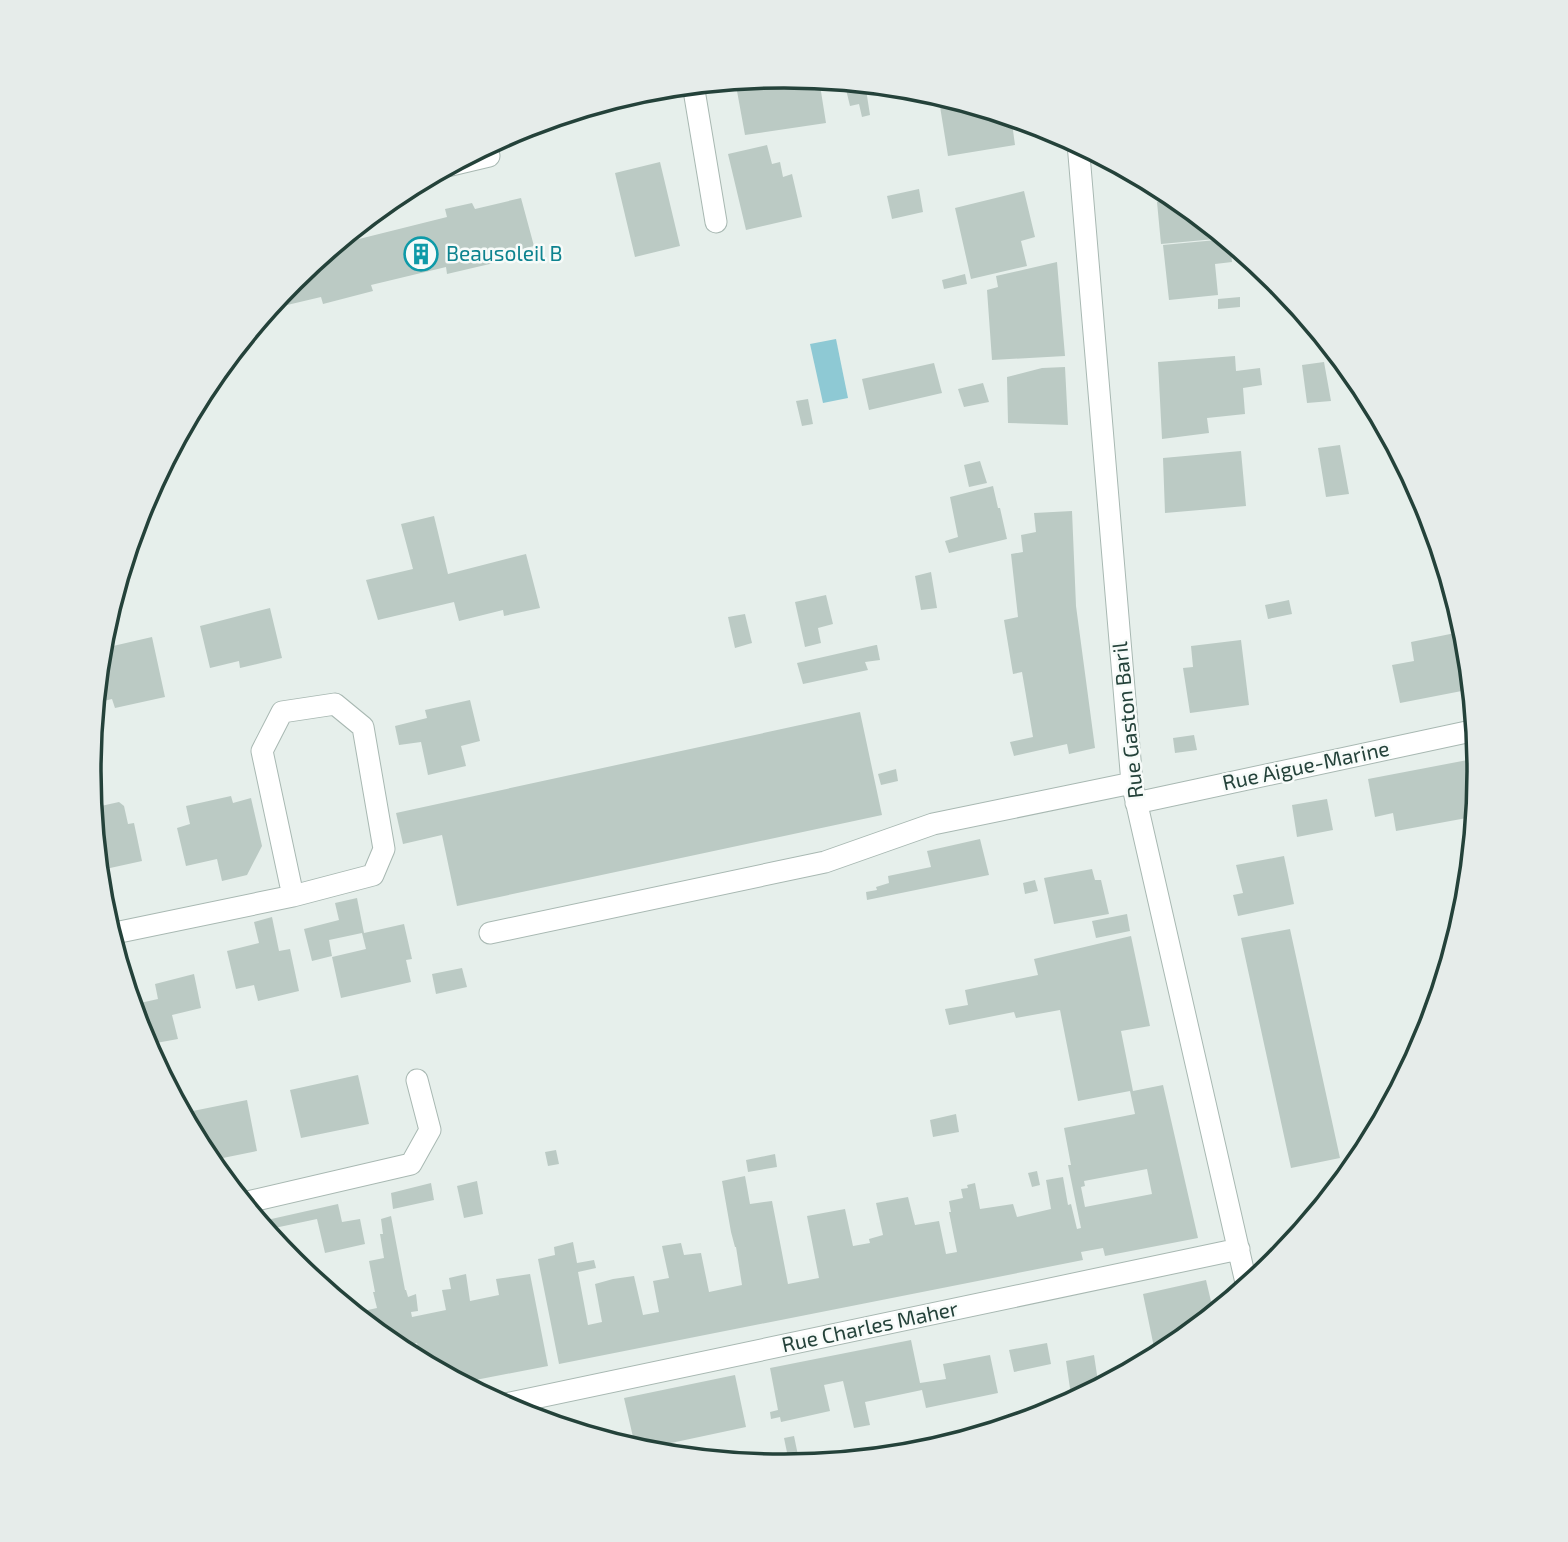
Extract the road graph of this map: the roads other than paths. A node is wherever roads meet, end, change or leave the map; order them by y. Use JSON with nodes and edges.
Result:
{"nodes":[{"id":1,"x":695,"y":93,"type":"edge"},
{"id":2,"x":1079,"y":155,"type":"edge"},
{"id":3,"x":489,"y":156,"type":"dead end"},
{"id":4,"x":484,"y":157,"type":"edge"},
{"id":5,"x":716,"y":222,"type":"dead end"},
{"id":6,"x":1466,"y":732,"type":"edge"},
{"id":7,"x":1134,"y":793,"type":"junction"},
{"id":8,"x":293,"y":896,"type":"junction"},
{"id":9,"x":120,"y":932,"type":"edge"},
{"id":10,"x":490,"y":933,"type":"dead end"},
{"id":11,"x":417,"y":1080,"type":"dead end"},
{"id":12,"x":253,"y":1201,"type":"edge"},
{"id":13,"x":1239,"y":1249,"type":"junction"},
{"id":14,"x":1245,"y":1276,"type":"edge"},
{"id":15,"x":520,"y":1401,"type":"edge"}],
"edges":[{"from":1,"to":5,"type":"street"},
{"from":2,"to":7,"type":"street","name":"Rue Gaston Baril"},
{"from":3,"to":4,"type":"street"},
{"from":6,"to":7,"type":"street","name":"Rue Aigue-Marine"},
{"from":7,"to":10,"type":"street","name":"Rue Aigue-Marine"},
{"from":7,"to":13,"type":"street","name":"Rue Gaston Baril"},
{"from":8,"to":8,"type":"street"},
{"from":8,"to":9,"type":"street"},
{"from":11,"to":12,"type":"street"},
{"from":13,"to":14,"type":"street","name":"Rue Gaston Baril"},
{"from":13,"to":15,"type":"street","name":"Rue Charles Maher"}]}
